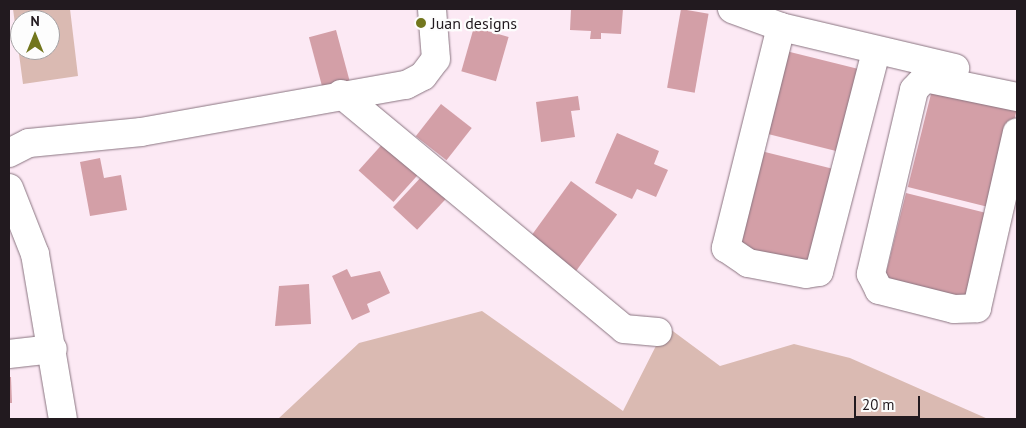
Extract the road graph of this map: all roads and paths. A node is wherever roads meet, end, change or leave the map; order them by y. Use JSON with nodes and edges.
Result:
{"nodes":[{"id":1,"x":432,"y":9,"type":"edge"},
{"id":2,"x":732,"y":9,"type":"edge"},
{"id":3,"x":781,"y":28,"type":"junction"},
{"id":4,"x":876,"y":52,"type":"junction"},
{"id":5,"x":1017,"y":80,"type":"edge"},
{"id":6,"x":341,"y":94,"type":"junction"},
{"id":7,"x":1017,"y":97,"type":"edge"},
{"id":8,"x":1017,"y":132,"type":"edge"},
{"id":9,"x":9,"y":152,"type":"edge"},
{"id":10,"x":9,"y":188,"type":"edge"},
{"id":11,"x":658,"y":332,"type":"dead end"},
{"id":12,"x":53,"y":349,"type":"junction"},
{"id":13,"x":9,"y":354,"type":"edge"},
{"id":14,"x":63,"y":419,"type":"edge"}],
"edges":[{"from":1,"to":6,"type":"street"},
{"from":2,"to":3,"type":"street"},
{"from":3,"to":4,"type":"street"},
{"from":3,"to":4,"type":"street"},
{"from":4,"to":5,"type":"street"},
{"from":6,"to":9,"type":"street"},
{"from":6,"to":11,"type":"street"},
{"from":7,"to":8,"type":"street"},
{"from":10,"to":12,"type":"street"},
{"from":12,"to":13,"type":"street"},
{"from":12,"to":14,"type":"street"}]}
